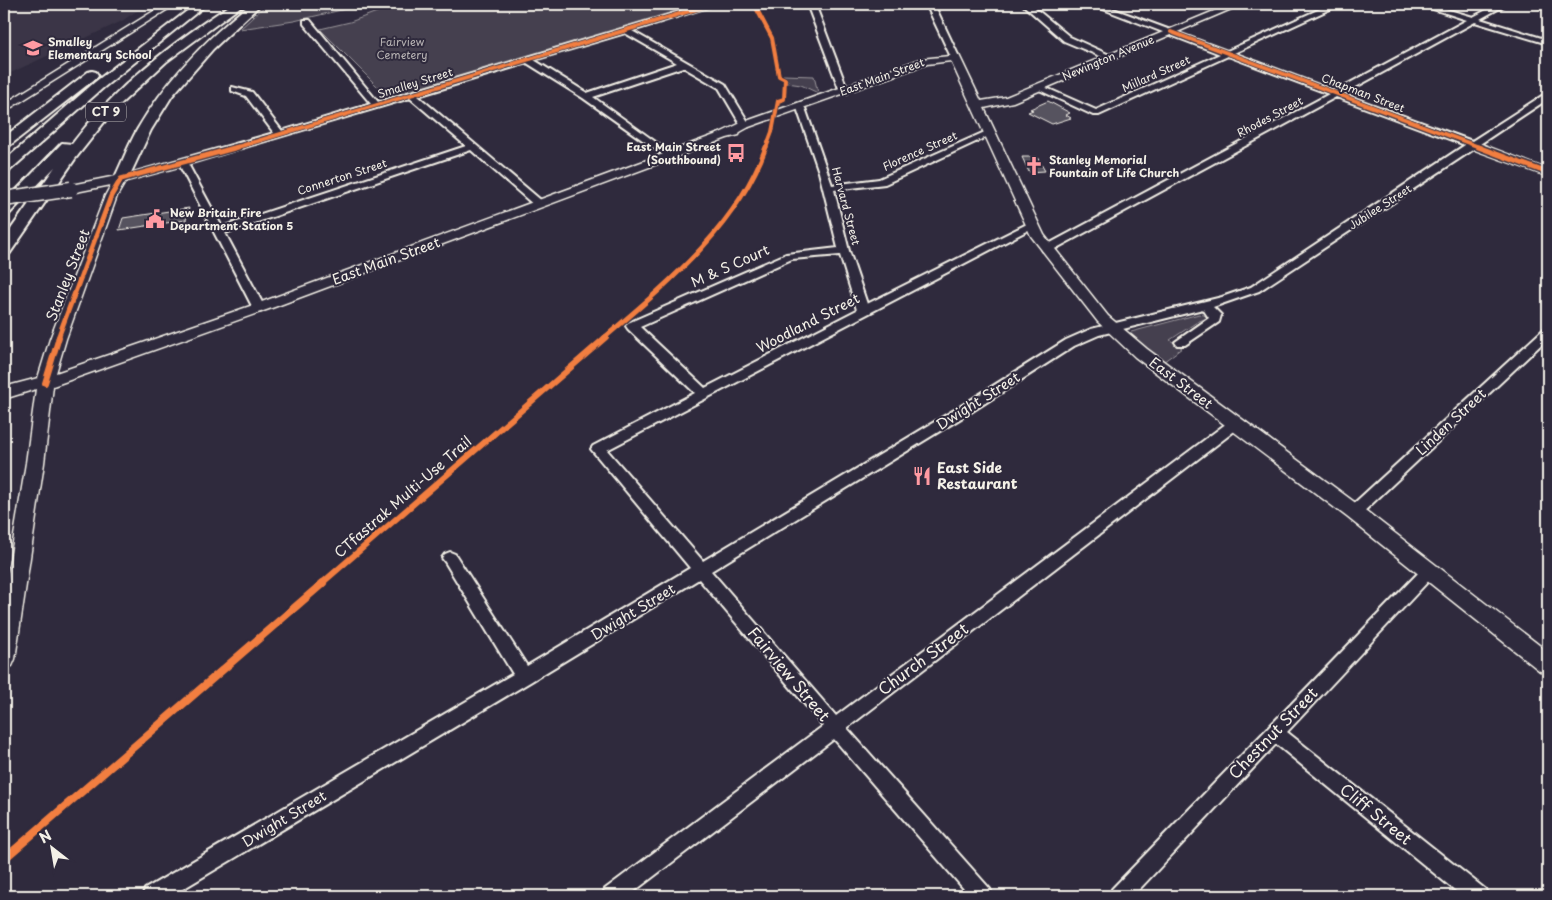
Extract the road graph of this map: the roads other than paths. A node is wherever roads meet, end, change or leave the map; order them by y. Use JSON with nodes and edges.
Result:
{"nodes":[{"id":1,"x":171,"y":4,"type":"edge"},
{"id":2,"x":201,"y":4,"type":"edge"},
{"id":3,"x":239,"y":4,"type":"edge"},
{"id":4,"x":256,"y":4,"type":"edge"},
{"id":5,"x":713,"y":4,"type":"edge"},
{"id":6,"x":811,"y":4,"type":"edge"},
{"id":7,"x":930,"y":4,"type":"edge"},
{"id":8,"x":1026,"y":4,"type":"edge"},
{"id":9,"x":1094,"y":4,"type":"edge"},
{"id":10,"x":1238,"y":4,"type":"edge"},
{"id":11,"x":1337,"y":4,"type":"edge"},
{"id":12,"x":1422,"y":4,"type":"edge"},
{"id":13,"x":1503,"y":4,"type":"edge"},
{"id":14,"x":1538,"y":4,"type":"edge"},
{"id":15,"x":1548,"y":7,"type":"edge"},
{"id":16,"x":1475,"y":20,"type":"junction"},
{"id":17,"x":307,"y":22,"type":"dead end"},
{"id":18,"x":625,"y":30,"type":"junction"},
{"id":19,"x":1170,"y":32,"type":"junction"},
{"id":20,"x":1548,"y":42,"type":"edge"},
{"id":21,"x":1228,"y":54,"type":"junction"},
{"id":22,"x":955,"y":57,"type":"junction"},
{"id":23,"x":1110,"y":57,"type":"junction"},
{"id":24,"x":528,"y":60,"type":"junction"},
{"id":25,"x":683,"y":64,"type":"junction"},
{"id":26,"x":1039,"y":88,"type":"junction"},
{"id":27,"x":235,"y":89,"type":"dead end"},
{"id":28,"x":844,"y":91,"type":"junction"},
{"id":29,"x":412,"y":94,"type":"junction"},
{"id":30,"x":1337,"y":94,"type":"junction"},
{"id":31,"x":1548,"y":95,"type":"edge"},
{"id":32,"x":586,"y":96,"type":"junction"},
{"id":33,"x":376,"y":105,"type":"junction"},
{"id":34,"x":977,"y":105,"type":"junction"},
{"id":35,"x":806,"y":106,"type":"junction"},
{"id":36,"x":4,"y":109,"type":"edge"},
{"id":37,"x":98,"y":120,"type":"junction"},
{"id":38,"x":745,"y":125,"type":"junction"},
{"id":39,"x":990,"y":133,"type":"junction"},
{"id":40,"x":280,"y":134,"type":"junction"},
{"id":41,"x":724,"y":135,"type":"junction"},
{"id":42,"x":4,"y":143,"type":"edge"},
{"id":43,"x":472,"y":146,"type":"junction"},
{"id":44,"x":1473,"y":146,"type":"junction"},
{"id":45,"x":668,"y":156,"type":"junction"},
{"id":46,"x":183,"y":163,"type":"junction"},
{"id":47,"x":4,"y":168,"type":"edge"},
{"id":48,"x":1548,"y":174,"type":"edge"},
{"id":49,"x":122,"y":179,"type":"junction"},
{"id":50,"x":828,"y":188,"type":"junction"},
{"id":51,"x":4,"y":199,"type":"edge"},
{"id":52,"x":539,"y":204,"type":"junction"},
{"id":53,"x":4,"y":211,"type":"edge"},
{"id":54,"x":1033,"y":226,"type":"junction"},
{"id":55,"x":220,"y":231,"type":"junction"},
{"id":56,"x":1047,"y":249,"type":"junction"},
{"id":57,"x":4,"y":250,"type":"edge"},
{"id":58,"x":844,"y":251,"type":"junction"},
{"id":59,"x":1206,"y":306,"type":"junction"},
{"id":60,"x":259,"y":308,"type":"junction"},
{"id":61,"x":863,"y":311,"type":"junction"},
{"id":62,"x":1112,"y":329,"type":"junction"},
{"id":63,"x":1548,"y":332,"type":"edge"},
{"id":64,"x":1180,"y":342,"type":"dead end"},
{"id":65,"x":45,"y":382,"type":"junction"},
{"id":66,"x":4,"y":393,"type":"edge"},
{"id":67,"x":704,"y":394,"type":"junction"},
{"id":68,"x":4,"y":404,"type":"edge"},
{"id":69,"x":1236,"y":424,"type":"junction"},
{"id":70,"x":598,"y":449,"type":"joint"},
{"id":71,"x":1354,"y":512,"type":"junction"},
{"id":72,"x":450,"y":558,"type":"dead end"},
{"id":73,"x":702,"y":570,"type":"junction"},
{"id":74,"x":1429,"y":571,"type":"junction"},
{"id":75,"x":1546,"y":658,"type":"edge"},
{"id":76,"x":4,"y":659,"type":"edge"},
{"id":77,"x":524,"y":677,"type":"junction"},
{"id":78,"x":834,"y":726,"type":"junction"},
{"id":79,"x":1274,"y":732,"type":"junction"},
{"id":80,"x":152,"y":896,"type":"edge"},
{"id":81,"x":612,"y":896,"type":"edge"},
{"id":82,"x":983,"y":896,"type":"edge"},
{"id":83,"x":1119,"y":896,"type":"edge"},
{"id":84,"x":1478,"y":896,"type":"edge"}],
"edges":[{"from":1,"to":36,"type":"main road"},
{"from":2,"to":42,"type":"highway"},
{"from":2,"to":47,"type":"highway","number":"CT 9"},
{"from":3,"to":37,"type":"highway","number":"CT 9"},
{"from":4,"to":49,"type":"highway"},
{"from":5,"to":18,"type":"street","name":"Smalley Street"},
{"from":6,"to":28,"type":"street"},
{"from":7,"to":22,"type":"street","name":"East Street"},
{"from":8,"to":23,"type":"street"},
{"from":9,"to":19,"type":"street","name":"Chapman Street"},
{"from":10,"to":19,"type":"main road","name":"Newington Avenue"},
{"from":11,"to":21,"type":"street","name":"Millard Street"},
{"from":12,"to":16,"type":"street"},
{"from":13,"to":16,"type":"street","name":"Rhodes Street"},
{"from":14,"to":15,"type":"street"},
{"from":16,"to":20,"type":"street"},
{"from":16,"to":30,"type":"street","name":"Rhodes Street"},
{"from":17,"to":33,"type":"street"},
{"from":18,"to":24,"type":"street","name":"Smalley Street"},
{"from":18,"to":25,"type":"street"},
{"from":19,"to":21,"type":"street","name":"Chapman Street"},
{"from":19,"to":23,"type":"main road","name":"Newington Avenue"},
{"from":21,"to":26,"type":"street","name":"Millard Street"},
{"from":21,"to":30,"type":"street","name":"Chapman Street"},
{"from":22,"to":28,"type":"main road","name":"East Main Street"},
{"from":22,"to":34,"type":"main road","name":"East Street"},
{"from":23,"to":26,"type":"main road","name":"Newington Avenue"},
{"from":24,"to":29,"type":"street","name":"Smalley Street"},
{"from":24,"to":32,"type":"street"},
{"from":25,"to":32,"type":"street"},
{"from":25,"to":38,"type":"street"},
{"from":26,"to":34,"type":"main road","name":"Newington Avenue"},
{"from":27,"to":40,"type":"street"},
{"from":28,"to":35,"type":"main road","name":"East Main Street"},
{"from":29,"to":33,"type":"street","name":"Smalley Street"},
{"from":29,"to":43,"type":"street"},
{"from":30,"to":44,"type":"street","name":"Chapman Street"},
{"from":30,"to":56,"type":"street","name":"Rhodes Street"},
{"from":31,"to":44,"type":"street","name":"Jubilee Street"},
{"from":32,"to":45,"type":"street"},
{"from":33,"to":40,"type":"street","name":"Smalley Street"},
{"from":34,"to":39,"type":"main road","name":"East Street"},
{"from":35,"to":38,"type":"main road","name":"East Main Street"},
{"from":35,"to":41,"type":"main road","name":"East Main Street"},
{"from":35,"to":50,"type":"street","name":"Harvard Street"},
{"from":37,"to":53,"type":"highway"},
{"from":37,"to":57,"type":"highway","number":"CT 9"},
{"from":38,"to":41,"type":"main road","name":"East Main Street"},
{"from":39,"to":50,"type":"street","name":"Florence Street"},
{"from":39,"to":54,"type":"main road","name":"East Street"},
{"from":40,"to":46,"type":"street","name":"Smalley Street"},
{"from":41,"to":45,"type":"main road","name":"East Main Street"},
{"from":43,"to":52,"type":"street"},
{"from":43,"to":55,"type":"street","name":"Connerton Street"},
{"from":44,"to":48,"type":"street","name":"Chapman Street"},
{"from":44,"to":59,"type":"street","name":"Jubilee Street"},
{"from":45,"to":52,"type":"main road","name":"East Main Street"},
{"from":46,"to":49,"type":"street","name":"Smalley Street"},
{"from":46,"to":55,"type":"street"},
{"from":49,"to":51,"type":"main road","bridge":true},
{"from":49,"to":65,"type":"main road","name":"Stanley Street"},
{"from":50,"to":58,"type":"street","name":"Harvard Street"},
{"from":52,"to":60,"type":"main road","name":"East Main Street"},
{"from":54,"to":56,"type":"main road","name":"East Street"},
{"from":54,"to":61,"type":"street","name":"Woodland Street"},
{"from":55,"to":60,"type":"street"},
{"from":56,"to":62,"type":"main road","name":"East Street"},
{"from":58,"to":61,"type":"street","name":"Harvard Street"},
{"from":58,"to":67,"type":"street","name":"M & S Court"},
{"from":59,"to":62,"type":"street","name":"Jubilee Street"},
{"from":59,"to":64,"type":"street"},
{"from":60,"to":65,"type":"main road","name":"East Main Street"},
{"from":61,"to":67,"type":"street","name":"Woodland Street"},
{"from":62,"to":69,"type":"main road","name":"East Street"},
{"from":62,"to":73,"type":"street","name":"Dwight Street"},
{"from":63,"to":71,"type":"street","name":"Linden Street"},
{"from":65,"to":66,"type":"main road","name":"East Main Street"},
{"from":65,"to":68,"type":"main road","name":"East Main Street"},
{"from":65,"to":76,"type":"main road","name":"Stanley Street"},
{"from":67,"to":70,"type":"street","name":"Woodland Street"},
{"from":69,"to":71,"type":"main road","name":"East Street"},
{"from":69,"to":78,"type":"street","name":"Church Street"},
{"from":70,"to":73,"type":"street","name":"Fairview Street"},
{"from":71,"to":74,"type":"main road","name":"East Street"},
{"from":72,"to":77,"type":"street"},
{"from":73,"to":77,"type":"street","name":"Dwight Street"},
{"from":73,"to":78,"type":"street","name":"Fairview Street"},
{"from":74,"to":75,"type":"main road","name":"East Street"},
{"from":74,"to":79,"type":"street","name":"Chestnut Street"},
{"from":77,"to":80,"type":"street","name":"Dwight Street"},
{"from":78,"to":81,"type":"street","name":"Church Street"},
{"from":78,"to":82,"type":"street","name":"Fairview Street"},
{"from":79,"to":83,"type":"street","name":"Chestnut Street"},
{"from":79,"to":84,"type":"street","name":"Cliff Street"}]}
